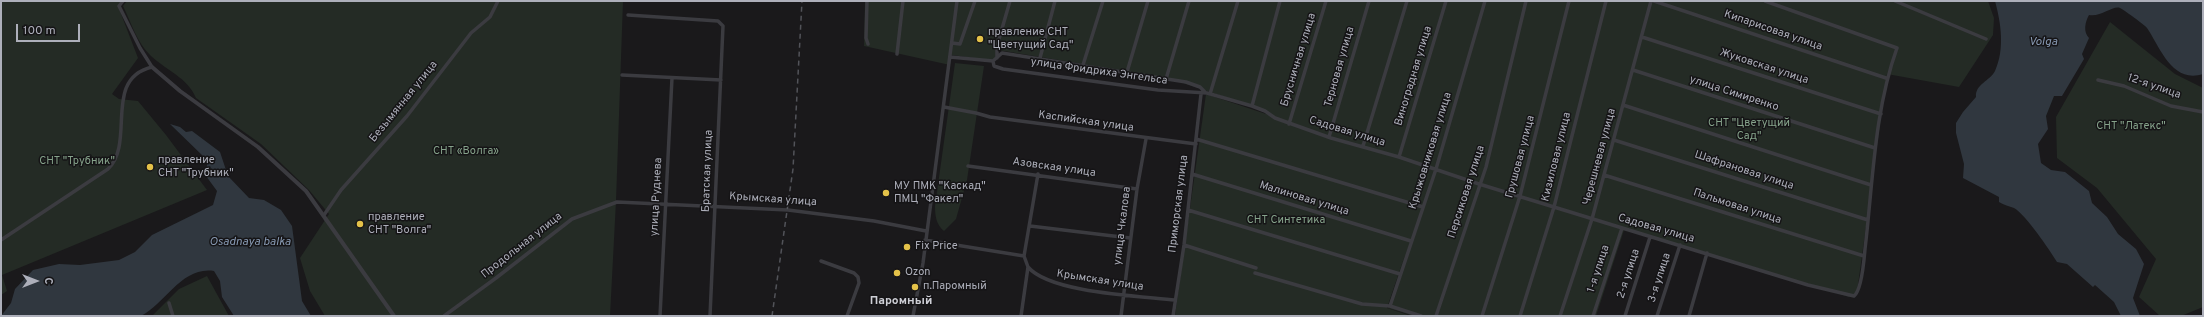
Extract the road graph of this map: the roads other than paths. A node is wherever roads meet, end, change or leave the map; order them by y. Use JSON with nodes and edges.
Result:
{"nodes":[{"id":1,"x":123,"y":1,"type":"edge"},
{"id":2,"x":498,"y":1,"type":"edge"},
{"id":3,"x":867,"y":1,"type":"edge"},
{"id":4,"x":903,"y":1,"type":"edge"},
{"id":5,"x":957,"y":1,"type":"edge"},
{"id":6,"x":975,"y":1,"type":"edge"},
{"id":7,"x":1010,"y":1,"type":"edge"},
{"id":8,"x":1055,"y":1,"type":"edge"},
{"id":9,"x":1103,"y":1,"type":"edge"},
{"id":10,"x":1148,"y":1,"type":"edge"},
{"id":11,"x":1189,"y":1,"type":"edge"},
{"id":12,"x":1238,"y":1,"type":"edge"},
{"id":13,"x":1280,"y":1,"type":"edge"},
{"id":14,"x":1326,"y":1,"type":"edge"},
{"id":15,"x":1369,"y":1,"type":"edge"},
{"id":16,"x":1407,"y":1,"type":"edge"},
{"id":17,"x":1446,"y":1,"type":"edge"},
{"id":18,"x":1485,"y":1,"type":"edge"},
{"id":19,"x":1526,"y":1,"type":"edge"},
{"id":20,"x":1569,"y":1,"type":"edge"},
{"id":21,"x":1606,"y":1,"type":"edge"},
{"id":22,"x":1652,"y":1,"type":"edge"},
{"id":23,"x":1765,"y":1,"type":"edge"},
{"id":24,"x":1895,"y":1,"type":"edge"},
{"id":25,"x":628,"y":15,"type":"dead end"},
{"id":26,"x":1642,"y":37,"type":"junction"},
{"id":27,"x":1986,"y":39,"type":"dead end"},
{"id":28,"x":952,"y":43,"type":"junction"},
{"id":29,"x":868,"y":44,"type":"dead end"},
{"id":30,"x":897,"y":54,"type":"dead end"},
{"id":31,"x":950,"y":57,"type":"junction"},
{"id":32,"x":996,"y":58,"type":"junction"},
{"id":33,"x":1040,"y":58,"type":"junction"},
{"id":34,"x":993,"y":61,"type":"junction"},
{"id":35,"x":1082,"y":65,"type":"junction"},
{"id":36,"x":152,"y":67,"type":"junction"},
{"id":37,"x":1633,"y":70,"type":"junction"},
{"id":38,"x":1127,"y":72,"type":"junction"},
{"id":39,"x":622,"y":75,"type":"dead end"},
{"id":40,"x":672,"y":78,"type":"junction"},
{"id":41,"x":1166,"y":78,"type":"junction"},
{"id":42,"x":1886,"y":78,"type":"junction"},
{"id":43,"x":721,"y":80,"type":"junction"},
{"id":44,"x":2098,"y":80,"type":"dead end"},
{"id":45,"x":1201,"y":94,"type":"junction"},
{"id":46,"x":1210,"y":94,"type":"junction"},
{"id":47,"x":1623,"y":105,"type":"junction"},
{"id":48,"x":1252,"y":106,"type":"junction"},
{"id":49,"x":944,"y":107,"type":"junction"},
{"id":50,"x":2203,"y":112,"type":"edge"},
{"id":51,"x":1881,"y":114,"type":"junction"},
{"id":52,"x":1289,"y":124,"type":"junction"},
{"id":53,"x":1329,"y":137,"type":"junction"},
{"id":54,"x":1146,"y":139,"type":"junction"},
{"id":55,"x":1614,"y":140,"type":"junction"},
{"id":56,"x":1196,"y":142,"type":"junction"},
{"id":57,"x":1363,"y":146,"type":"junction"},
{"id":58,"x":1876,"y":148,"type":"junction"},
{"id":59,"x":1399,"y":157,"type":"junction"},
{"id":60,"x":968,"y":166,"type":"dead end"},
{"id":61,"x":1436,"y":169,"type":"junction"},
{"id":62,"x":1038,"y":174,"type":"junction"},
{"id":63,"x":1192,"y":174,"type":"junction"},
{"id":64,"x":1604,"y":175,"type":"junction"},
{"id":65,"x":1479,"y":184,"type":"junction"},
{"id":66,"x":1872,"y":185,"type":"junction"},
{"id":67,"x":1137,"y":189,"type":"junction"},
{"id":68,"x":1520,"y":196,"type":"junction"},
{"id":69,"x":617,"y":202,"type":"joint"},
{"id":70,"x":666,"y":203,"type":"junction"},
{"id":71,"x":716,"y":205,"type":"junction"},
{"id":72,"x":1423,"y":207,"type":"junction"},
{"id":73,"x":1554,"y":207,"type":"junction"},
{"id":74,"x":1188,"y":210,"type":"junction"},
{"id":75,"x":324,"y":215,"type":"junction"},
{"id":76,"x":1592,"y":219,"type":"junction"},
{"id":77,"x":1868,"y":220,"type":"junction"},
{"id":78,"x":1030,"y":226,"type":"junction"},
{"id":79,"x":1622,"y":228,"type":"junction"},
{"id":80,"x":926,"y":230,"type":"junction"},
{"id":81,"x":1650,"y":237,"type":"junction"},
{"id":82,"x":1130,"y":238,"type":"junction"},
{"id":83,"x":1,"y":240,"type":"edge"},
{"id":84,"x":925,"y":240,"type":"junction"},
{"id":85,"x":1412,"y":241,"type":"junction"},
{"id":86,"x":1184,"y":245,"type":"junction"},
{"id":87,"x":1680,"y":245,"type":"junction"},
{"id":88,"x":1707,"y":253,"type":"junction"},
{"id":89,"x":1024,"y":256,"type":"junction"},
{"id":90,"x":1864,"y":256,"type":"junction"},
{"id":91,"x":821,"y":261,"type":"dead end"},
{"id":92,"x":1028,"y":267,"type":"junction"},
{"id":93,"x":1256,"y":268,"type":"dead end"},
{"id":94,"x":1256,"y":274,"type":"dead end"},
{"id":95,"x":1400,"y":274,"type":"junction"},
{"id":96,"x":1123,"y":295,"type":"junction"},
{"id":97,"x":1175,"y":300,"type":"junction"},
{"id":98,"x":169,"y":303,"type":"dead end"},
{"id":99,"x":1390,"y":306,"type":"junction"},
{"id":100,"x":173,"y":316,"type":"edge"},
{"id":101,"x":394,"y":316,"type":"edge"},
{"id":102,"x":444,"y":316,"type":"edge"},
{"id":103,"x":660,"y":316,"type":"edge"},
{"id":104,"x":710,"y":316,"type":"edge"},
{"id":105,"x":848,"y":316,"type":"edge"},
{"id":106,"x":914,"y":316,"type":"edge"},
{"id":107,"x":1020,"y":316,"type":"edge"},
{"id":108,"x":1121,"y":316,"type":"edge"},
{"id":109,"x":1173,"y":316,"type":"edge"},
{"id":110,"x":1421,"y":316,"type":"edge"},
{"id":111,"x":1436,"y":316,"type":"edge"},
{"id":112,"x":1482,"y":316,"type":"edge"},
{"id":113,"x":1520,"y":316,"type":"edge"},
{"id":114,"x":1560,"y":316,"type":"edge"},
{"id":115,"x":1594,"y":316,"type":"edge"},
{"id":116,"x":1625,"y":316,"type":"edge"},
{"id":117,"x":1657,"y":316,"type":"edge"},
{"id":118,"x":1688,"y":316,"type":"edge"}],
"edges":[{"from":1,"to":36,"type":"street"},
{"from":2,"to":75,"type":"street","name":"Безымянная улица"},
{"from":3,"to":29,"type":"street"},
{"from":4,"to":30,"type":"street"},
{"from":5,"to":28,"type":"street"},
{"from":6,"to":28,"type":"street"},
{"from":7,"to":32,"type":"street"},
{"from":8,"to":33,"type":"street"},
{"from":9,"to":35,"type":"street"},
{"from":10,"to":38,"type":"street"},
{"from":11,"to":41,"type":"street"},
{"from":12,"to":46,"type":"street"},
{"from":13,"to":48,"type":"street"},
{"from":14,"to":52,"type":"street","name":"Брусничная улица"},
{"from":15,"to":53,"type":"street","name":"Терновая улица"},
{"from":16,"to":57,"type":"street"},
{"from":17,"to":59,"type":"street","name":"Виноградная улица"},
{"from":18,"to":61,"type":"street","name":"Крыжовниковая улица"},
{"from":19,"to":65,"type":"street","name":"Персиковая улица"},
{"from":20,"to":68,"type":"street","name":"Грушовая улица"},
{"from":21,"to":73,"type":"street","name":"Кизиловая улица"},
{"from":22,"to":26,"type":"street","name":"Черешневая улица"},
{"from":22,"to":42,"type":"street","name":"Кипарисовая улица"},
{"from":23,"to":42,"type":"street","name":"Садовая улица"},
{"from":24,"to":27,"type":"street"},
{"from":25,"to":43,"type":"street","name":"Братская улица"},
{"from":26,"to":37,"type":"street","name":"Черешневая улица"},
{"from":26,"to":51,"type":"street","name":"Жуковская улица"},
{"from":28,"to":31,"type":"street"},
{"from":31,"to":34,"type":"street","name":"улица Фридриха Энгельса"},
{"from":31,"to":49,"type":"street"},
{"from":32,"to":33,"type":"street","name":"улица Фридриха Энгельса"},
{"from":32,"to":34,"type":"street"},
{"from":33,"to":35,"type":"street","name":"улица Фридриха Энгельса"},
{"from":34,"to":45,"type":"street","name":"улица Фридриха Энгельса"},
{"from":35,"to":38,"type":"street","name":"улица Фридриха Энгельса"},
{"from":36,"to":75,"type":"street"},
{"from":36,"to":83,"type":"street"},
{"from":37,"to":47,"type":"street","name":"Черешневая улица"},
{"from":37,"to":58,"type":"street","name":"улица Симиренко"},
{"from":38,"to":41,"type":"street","name":"улица Фридриха Энгельса"},
{"from":39,"to":40,"type":"street"},
{"from":40,"to":43,"type":"street"},
{"from":40,"to":70,"type":"street","name":"улица Руднева"},
{"from":41,"to":46,"type":"street","name":"улица Фридриха Энгельса"},
{"from":42,"to":51,"type":"street","name":"Садовая улица"},
{"from":43,"to":71,"type":"street","name":"Братская улица"},
{"from":44,"to":50,"type":"street","name":"12-я улица"},
{"from":45,"to":46,"type":"street","name":"улица Фридриха Энгельса"},
{"from":45,"to":56,"type":"street","name":"Приморская улица"},
{"from":46,"to":48,"type":"street","name":"Садовая улица"},
{"from":47,"to":55,"type":"street","name":"Черешневая улица"},
{"from":47,"to":66,"type":"street"},
{"from":48,"to":52,"type":"street","name":"Садовая улица"},
{"from":49,"to":54,"type":"street","name":"Каспийская улица"},
{"from":49,"to":80,"type":"street"},
{"from":51,"to":58,"type":"street","name":"Садовая улица"},
{"from":52,"to":53,"type":"street","name":"Садовая улица"},
{"from":53,"to":57,"type":"street","name":"Садовая улица"},
{"from":54,"to":56,"type":"street","name":"Каспийская улица"},
{"from":54,"to":67,"type":"street","name":"улица Чкалова"},
{"from":55,"to":64,"type":"street","name":"Черешневая улица"},
{"from":55,"to":77,"type":"street","name":"Шафрановая улица"},
{"from":56,"to":63,"type":"street","name":"Приморская улица"},
{"from":56,"to":72,"type":"street"},
{"from":57,"to":59,"type":"street","name":"Садовая улица"},
{"from":58,"to":66,"type":"street","name":"Садовая улица"},
{"from":59,"to":61,"type":"street","name":"Садовая улица"},
{"from":60,"to":62,"type":"street","name":"Азовская улица"},
{"from":61,"to":65,"type":"street","name":"Садовая улица"},
{"from":61,"to":72,"type":"street","name":"Крыжовниковая улица"},
{"from":62,"to":67,"type":"street","name":"Азовская улица"},
{"from":62,"to":78,"type":"street"},
{"from":63,"to":74,"type":"street","name":"Приморская улица"},
{"from":63,"to":85,"type":"street","name":"Малиновая улица"},
{"from":64,"to":76,"type":"street","name":"Черешневая улица"},
{"from":64,"to":90,"type":"street","name":"Пальмовая улица"},
{"from":65,"to":68,"type":"street","name":"Садовая улица"},
{"from":65,"to":111,"type":"street","name":"Персиковая улица"},
{"from":66,"to":77,"type":"street","name":"Садовая улица"},
{"from":67,"to":82,"type":"street","name":"улица Чкалова"},
{"from":68,"to":73,"type":"street","name":"Садовая улица"},
{"from":68,"to":112,"type":"street","name":"Грушовая улица"},
{"from":69,"to":70,"type":"street","name":"Крымская улица"},
{"from":69,"to":102,"type":"street","name":"Продольная улица"},
{"from":70,"to":71,"type":"street","name":"Крымская улица"},
{"from":70,"to":103,"type":"street","name":"улица Руднева"},
{"from":71,"to":80,"type":"street","name":"Крымская улица"},
{"from":71,"to":104,"type":"street","name":"Братская улица"},
{"from":72,"to":85,"type":"street","name":"Крыжовниковая улица"},
{"from":73,"to":76,"type":"street","name":"Садовая улица"},
{"from":73,"to":113,"type":"street","name":"Кизиловая улица"},
{"from":74,"to":86,"type":"street","name":"Приморская улица"},
{"from":74,"to":95,"type":"street"},
{"from":75,"to":101,"type":"street"},
{"from":76,"to":79,"type":"street","name":"Садовая улица"},
{"from":76,"to":114,"type":"street","name":"Черешневая улица"},
{"from":77,"to":90,"type":"street","name":"Садовая улица"},
{"from":78,"to":82,"type":"street"},
{"from":78,"to":89,"type":"street"},
{"from":79,"to":81,"type":"street","name":"Садовая улица"},
{"from":79,"to":115,"type":"street","name":"1-я улица"},
{"from":80,"to":84,"type":"street"},
{"from":81,"to":87,"type":"street","name":"Садовая улица"},
{"from":81,"to":116,"type":"street","name":"2-я улица"},
{"from":82,"to":96,"type":"street","name":"улица Чкалова"},
{"from":84,"to":89,"type":"street"},
{"from":84,"to":106,"type":"street"},
{"from":85,"to":95,"type":"street","name":"Крыжовниковая улица"},
{"from":86,"to":93,"type":"street"},
{"from":86,"to":97,"type":"street","name":"Приморская улица"},
{"from":87,"to":88,"type":"street","name":"Садовая улица"},
{"from":87,"to":117,"type":"street","name":"3-я улица"},
{"from":88,"to":90,"type":"street","name":"Садовая улица"},
{"from":88,"to":118,"type":"street"},
{"from":89,"to":92,"type":"street"},
{"from":91,"to":105,"type":"street"},
{"from":92,"to":96,"type":"street","name":"Крымская улица"},
{"from":92,"to":107,"type":"street"},
{"from":94,"to":99,"type":"street"},
{"from":95,"to":99,"type":"street","name":"Крыжовниковая улица"},
{"from":96,"to":97,"type":"street","name":"Крымская улица"},
{"from":96,"to":108,"type":"street","name":"улица Чкалова"},
{"from":97,"to":109,"type":"street","name":"Приморская улица"},
{"from":98,"to":100,"type":"street"},
{"from":99,"to":110,"type":"street"}]}
